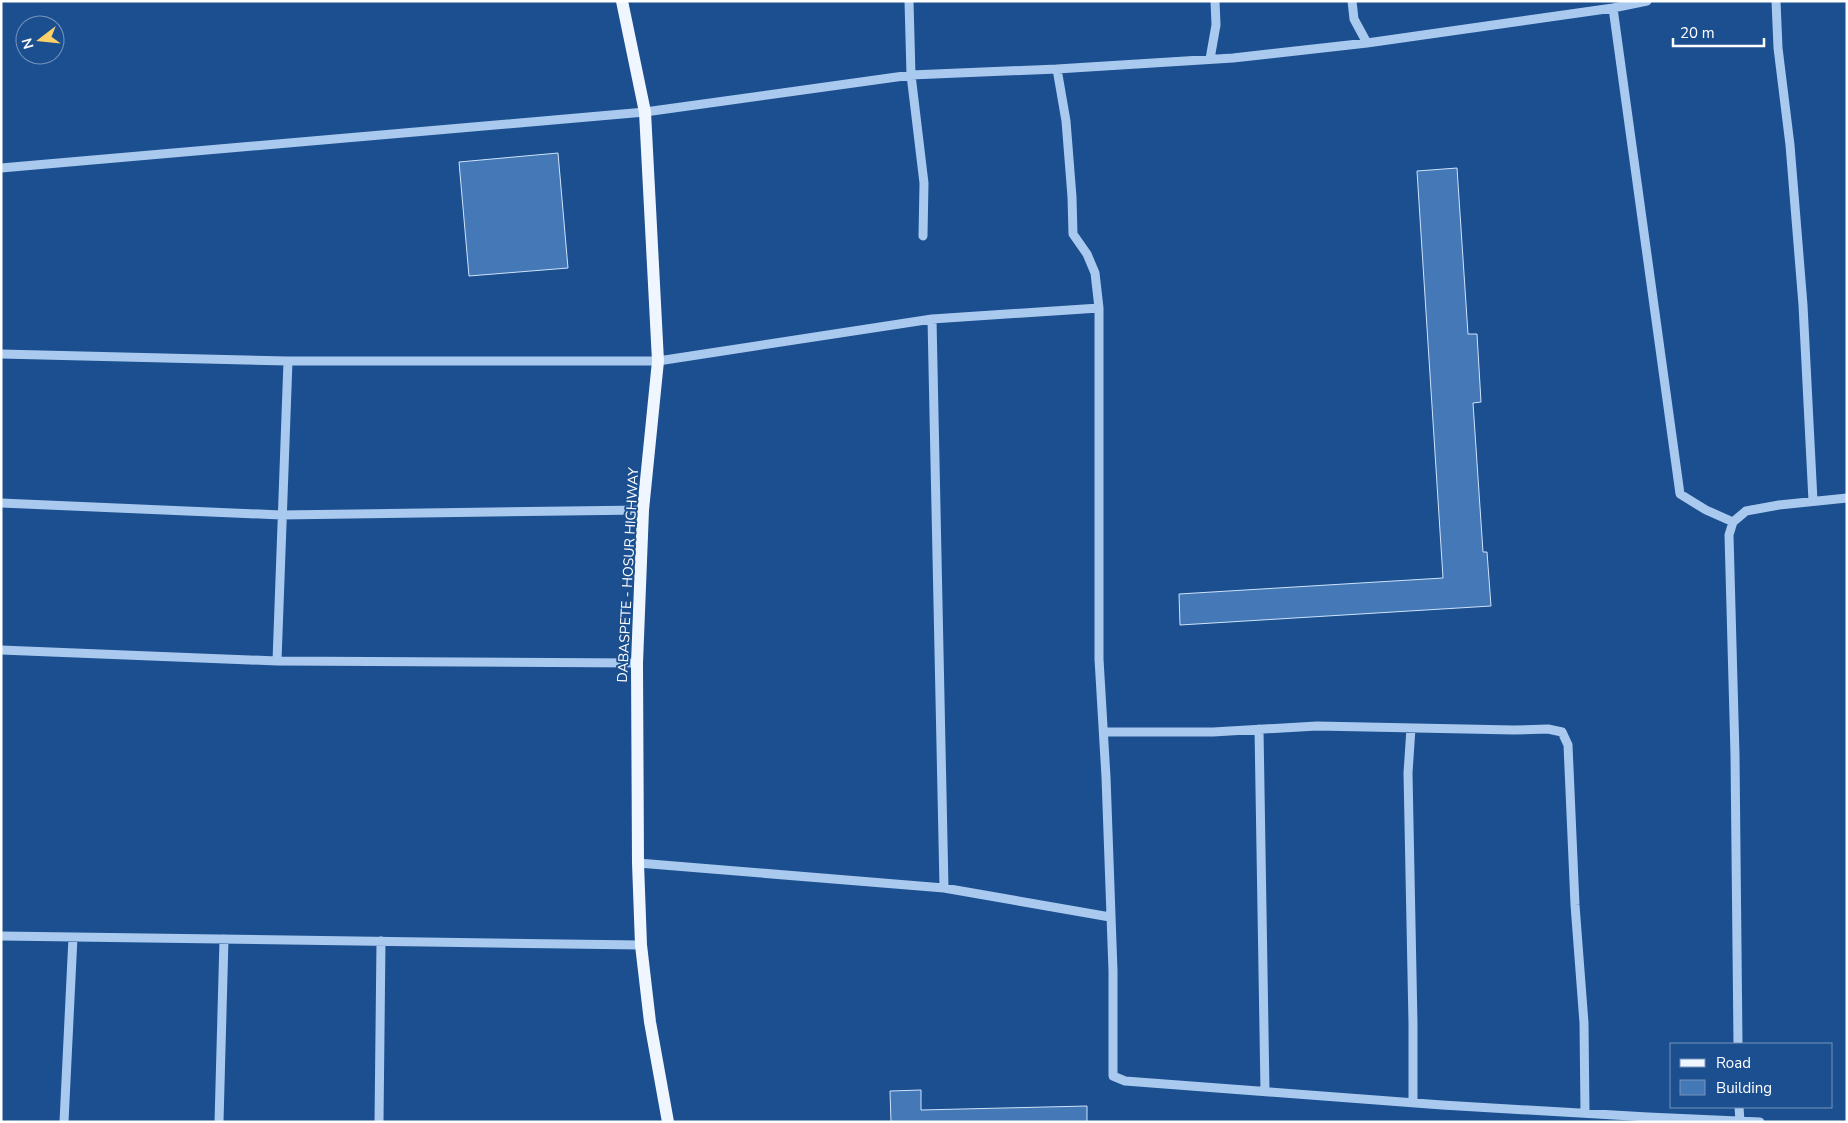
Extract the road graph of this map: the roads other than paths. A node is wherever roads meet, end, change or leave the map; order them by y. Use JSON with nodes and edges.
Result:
{"nodes":[{"id":1,"x":622,"y":1,"type":"edge"},
{"id":2,"x":909,"y":1,"type":"edge"},
{"id":3,"x":1215,"y":1,"type":"edge"},
{"id":4,"x":1352,"y":1,"type":"edge"},
{"id":5,"x":1647,"y":1,"type":"edge"},
{"id":6,"x":1776,"y":1,"type":"edge"},
{"id":7,"x":1613,"y":8,"type":"junction"},
{"id":8,"x":1367,"y":43,"type":"junction"},
{"id":9,"x":1210,"y":59,"type":"junction"},
{"id":10,"x":1057,"y":69,"type":"junction"},
{"id":11,"x":911,"y":75,"type":"junction"},
{"id":12,"x":645,"y":112,"type":"junction"},
{"id":13,"x":1,"y":168,"type":"edge"},
{"id":14,"x":924,"y":236,"type":"dead end"},
{"id":15,"x":1099,"y":308,"type":"junction"},
{"id":16,"x":932,"y":319,"type":"junction"},
{"id":17,"x":1,"y":354,"type":"edge"},
{"id":18,"x":288,"y":361,"type":"junction"},
{"id":19,"x":658,"y":362,"type":"junction"},
{"id":20,"x":1847,"y":498,"type":"edge"},
{"id":21,"x":1813,"y":501,"type":"junction"},
{"id":22,"x":1,"y":503,"type":"edge"},
{"id":23,"x":643,"y":510,"type":"junction"},
{"id":24,"x":281,"y":515,"type":"junction"},
{"id":25,"x":1733,"y":522,"type":"junction"},
{"id":26,"x":1,"y":650,"type":"edge"},
{"id":27,"x":277,"y":661,"type":"junction"},
{"id":28,"x":637,"y":663,"type":"junction"},
{"id":29,"x":1411,"y":728,"type":"junction"},
{"id":30,"x":1259,"y":729,"type":"junction"},
{"id":31,"x":1104,"y":732,"type":"junction"},
{"id":32,"x":638,"y":864,"type":"junction"},
{"id":33,"x":944,"y":888,"type":"junction"},
{"id":34,"x":1110,"y":917,"type":"junction"},
{"id":35,"x":1,"y":936,"type":"edge"},
{"id":36,"x":73,"y":937,"type":"junction"},
{"id":37,"x":224,"y":939,"type":"junction"},
{"id":38,"x":381,"y":941,"type":"junction"},
{"id":39,"x":641,"y":945,"type":"junction"},
{"id":40,"x":1738,"y":1043,"type":"edge"},
{"id":41,"x":1265,"y":1092,"type":"junction"},
{"id":42,"x":1412,"y":1102,"type":"junction"},
{"id":43,"x":1739,"y":1108,"type":"edge"},
{"id":44,"x":1586,"y":1113,"type":"junction"},
{"id":45,"x":1740,"y":1121,"type":"edge"},
{"id":46,"x":64,"y":1122,"type":"edge"},
{"id":47,"x":219,"y":1122,"type":"edge"},
{"id":48,"x":379,"y":1122,"type":"edge"},
{"id":49,"x":668,"y":1122,"type":"edge"},
{"id":50,"x":1760,"y":1122,"type":"edge"}],
"edges":[{"from":1,"to":12,"type":"main road","name":"DABASPETE - HOSUR HIGHWAY"},
{"from":2,"to":11,"type":"street"},
{"from":3,"to":9,"type":"street"},
{"from":4,"to":8,"type":"street"},
{"from":5,"to":7,"type":"street"},
{"from":6,"to":21,"type":"street"},
{"from":7,"to":8,"type":"street"},
{"from":7,"to":25,"type":"street"},
{"from":8,"to":9,"type":"street"},
{"from":9,"to":10,"type":"street"},
{"from":10,"to":11,"type":"street"},
{"from":10,"to":15,"type":"street"},
{"from":11,"to":12,"type":"street"},
{"from":11,"to":14,"type":"street"},
{"from":12,"to":13,"type":"street"},
{"from":12,"to":19,"type":"main road","name":"DABASPETE - HOSUR HIGHWAY"},
{"from":15,"to":16,"type":"street"},
{"from":15,"to":31,"type":"street"},
{"from":16,"to":19,"type":"street"},
{"from":16,"to":33,"type":"street"},
{"from":17,"to":18,"type":"street"},
{"from":18,"to":19,"type":"street"},
{"from":18,"to":24,"type":"street"},
{"from":19,"to":23,"type":"main road","name":"DABASPETE - HOSUR HIGHWAY"},
{"from":20,"to":21,"type":"street"},
{"from":21,"to":25,"type":"street"},
{"from":22,"to":24,"type":"street"},
{"from":23,"to":24,"type":"street"},
{"from":23,"to":28,"type":"main road","name":"DABASPETE - HOSUR HIGHWAY"},
{"from":24,"to":27,"type":"street"},
{"from":25,"to":40,"type":"street"},
{"from":26,"to":27,"type":"street"},
{"from":27,"to":28,"type":"street"},
{"from":28,"to":32,"type":"main road","name":"DABASPETE - HOSUR HIGHWAY"},
{"from":29,"to":30,"type":"street"},
{"from":29,"to":42,"type":"street"},
{"from":29,"to":44,"type":"street"},
{"from":30,"to":31,"type":"street"},
{"from":30,"to":41,"type":"street"},
{"from":31,"to":34,"type":"street"},
{"from":32,"to":33,"type":"street"},
{"from":32,"to":39,"type":"main road","name":"DABASPETE - HOSUR HIGHWAY"},
{"from":33,"to":34,"type":"street"},
{"from":34,"to":41,"type":"street"},
{"from":35,"to":36,"type":"street"},
{"from":36,"to":37,"type":"street"},
{"from":36,"to":46,"type":"street"},
{"from":37,"to":38,"type":"street"},
{"from":37,"to":47,"type":"street"},
{"from":38,"to":39,"type":"street"},
{"from":38,"to":48,"type":"street"},
{"from":39,"to":49,"type":"main road","name":"DABASPETE - HOSUR HIGHWAY"},
{"from":41,"to":42,"type":"street"},
{"from":42,"to":44,"type":"street"},
{"from":43,"to":45,"type":"street"},
{"from":44,"to":45,"type":"street"},
{"from":45,"to":50,"type":"street"}]}
